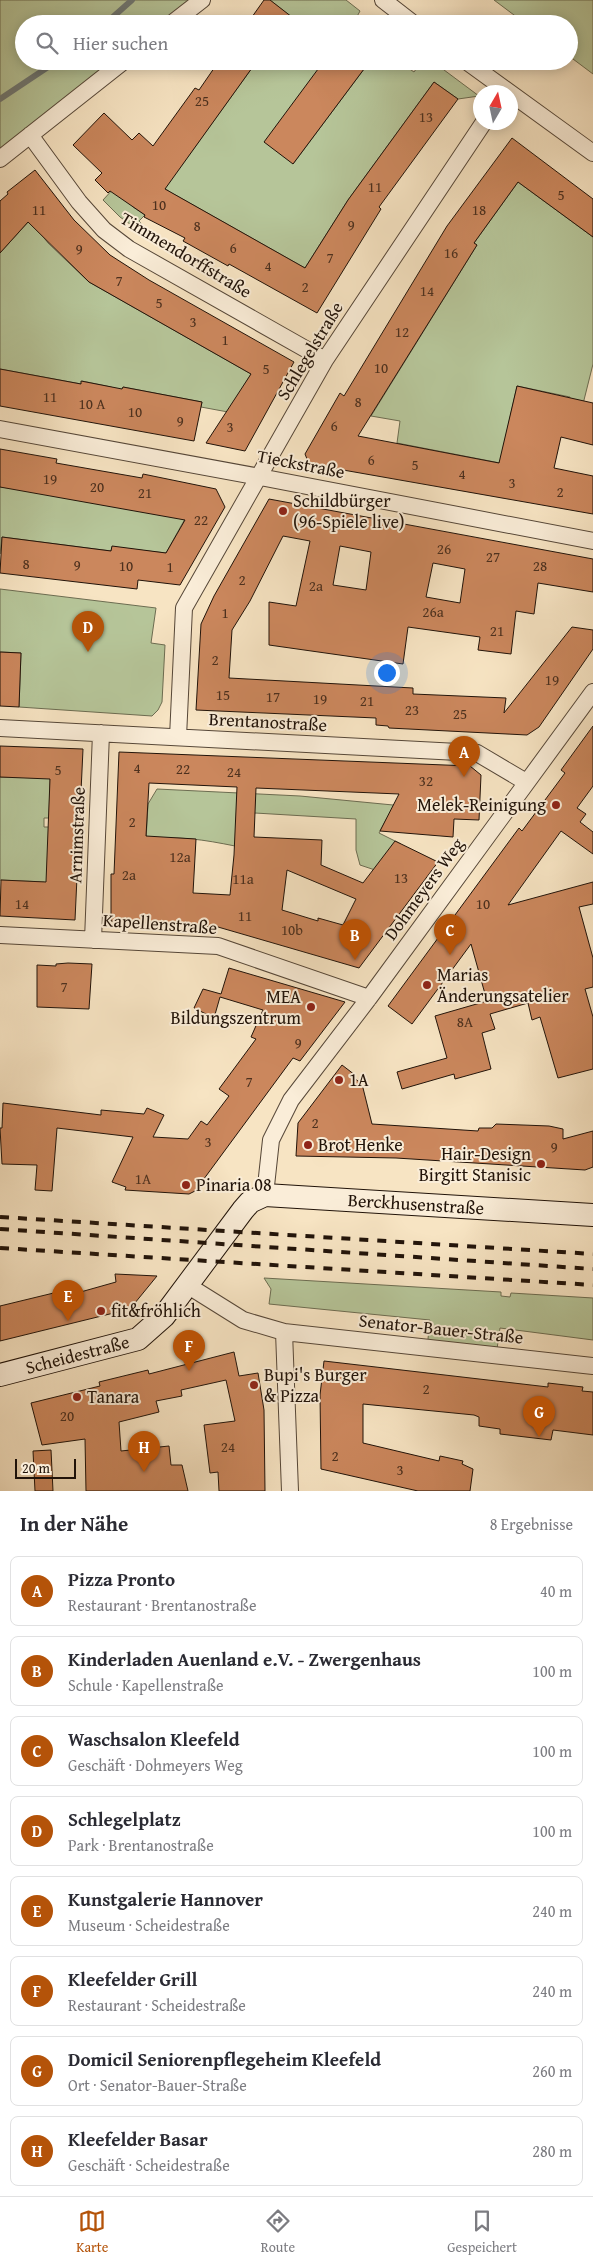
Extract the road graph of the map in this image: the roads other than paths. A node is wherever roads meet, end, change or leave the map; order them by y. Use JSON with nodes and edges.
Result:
{"nodes":[{"id":1,"x":202,"y":0,"type":"edge"},
{"id":2,"x":382,"y":0,"type":"edge"},
{"id":3,"x":183,"y":15,"type":"edge"},
{"id":4,"x":402,"y":15,"type":"edge"},
{"id":5,"x":113,"y":70,"type":"edge"},
{"id":6,"x":478,"y":70,"type":"edge"},
{"id":7,"x":497,"y":85,"type":"edge"},
{"id":8,"x":518,"y":100,"type":"edge"},
{"id":9,"x":479,"y":130,"type":"edge"},
{"id":10,"x":30,"y":135,"type":"junction"},
{"id":11,"x":593,"y":153,"type":"edge"},
{"id":12,"x":0,"y":159,"type":"edge"},
{"id":13,"x":325,"y":360,"type":"junction"},
{"id":14,"x":0,"y":429,"type":"edge"},
{"id":15,"x":260,"y":477,"type":"junction"},
{"id":16,"x":593,"y":541,"type":"edge"},
{"id":17,"x":593,"y":692,"type":"edge"},
{"id":18,"x":0,"y":728,"type":"edge"},
{"id":19,"x":101,"y":733,"type":"junction"},
{"id":20,"x":178,"y":737,"type":"junction"},
{"id":21,"x":526,"y":782,"type":"junction"},
{"id":22,"x":0,"y":935,"type":"edge"},
{"id":23,"x":93,"y":940,"type":"junction"},
{"id":24,"x":369,"y":998,"type":"junction"},
{"id":25,"x":266,"y":1196,"type":"junction"},
{"id":26,"x":593,"y":1215,"type":"edge"},
{"id":27,"x":187,"y":1285,"type":"junction"},
{"id":28,"x":284,"y":1332,"type":"junction"},
{"id":29,"x":593,"y":1366,"type":"edge"},
{"id":30,"x":0,"y":1375,"type":"edge"},
{"id":31,"x":290,"y":1491,"type":"edge"}],
"edges":[{"from":1,"to":3,"type":"street"},
{"from":2,"to":4,"type":"street"},
{"from":5,"to":10,"type":"street"},
{"from":6,"to":7,"type":"street"},
{"from":8,"to":11,"type":"street"},
{"from":9,"to":13,"type":"street","name":"Schlegelstraße"},
{"from":10,"to":12,"type":"street"},
{"from":10,"to":13,"type":"street","name":"Timmendorffstraße"},
{"from":13,"to":15,"type":"street","name":"Schlegelstraße"},
{"from":14,"to":15,"type":"street","name":"Tieckstraße"},
{"from":15,"to":16,"type":"street","name":"Tieckstraße"},
{"from":15,"to":20,"type":"street","name":"Schlegelstraße"},
{"from":17,"to":21,"type":"street","name":"Dohmeyers Weg"},
{"from":18,"to":19,"type":"street","name":"Brentanostraße"},
{"from":19,"to":20,"type":"street","name":"Brentanostraße"},
{"from":19,"to":23,"type":"street","name":"Arnimstraße"},
{"from":20,"to":21,"type":"street","name":"Brentanostraße"},
{"from":21,"to":24,"type":"street","name":"Dohmeyers Weg"},
{"from":22,"to":23,"type":"street","name":"Kapellenstraße"},
{"from":23,"to":24,"type":"street","name":"Kapellenstraße"},
{"from":24,"to":25,"type":"street","name":"Dohmeyers Weg"},
{"from":25,"to":26,"type":"street","name":"Berckhusenstraße"},
{"from":25,"to":27,"type":"street","name":"Scheidestraße"},
{"from":27,"to":28,"type":"street","name":"Senator-Bauer-Straße"},
{"from":27,"to":30,"type":"street","name":"Scheidestraße"},
{"from":28,"to":29,"type":"street","name":"Senator-Bauer-Straße"},
{"from":28,"to":31,"type":"street"}]}
